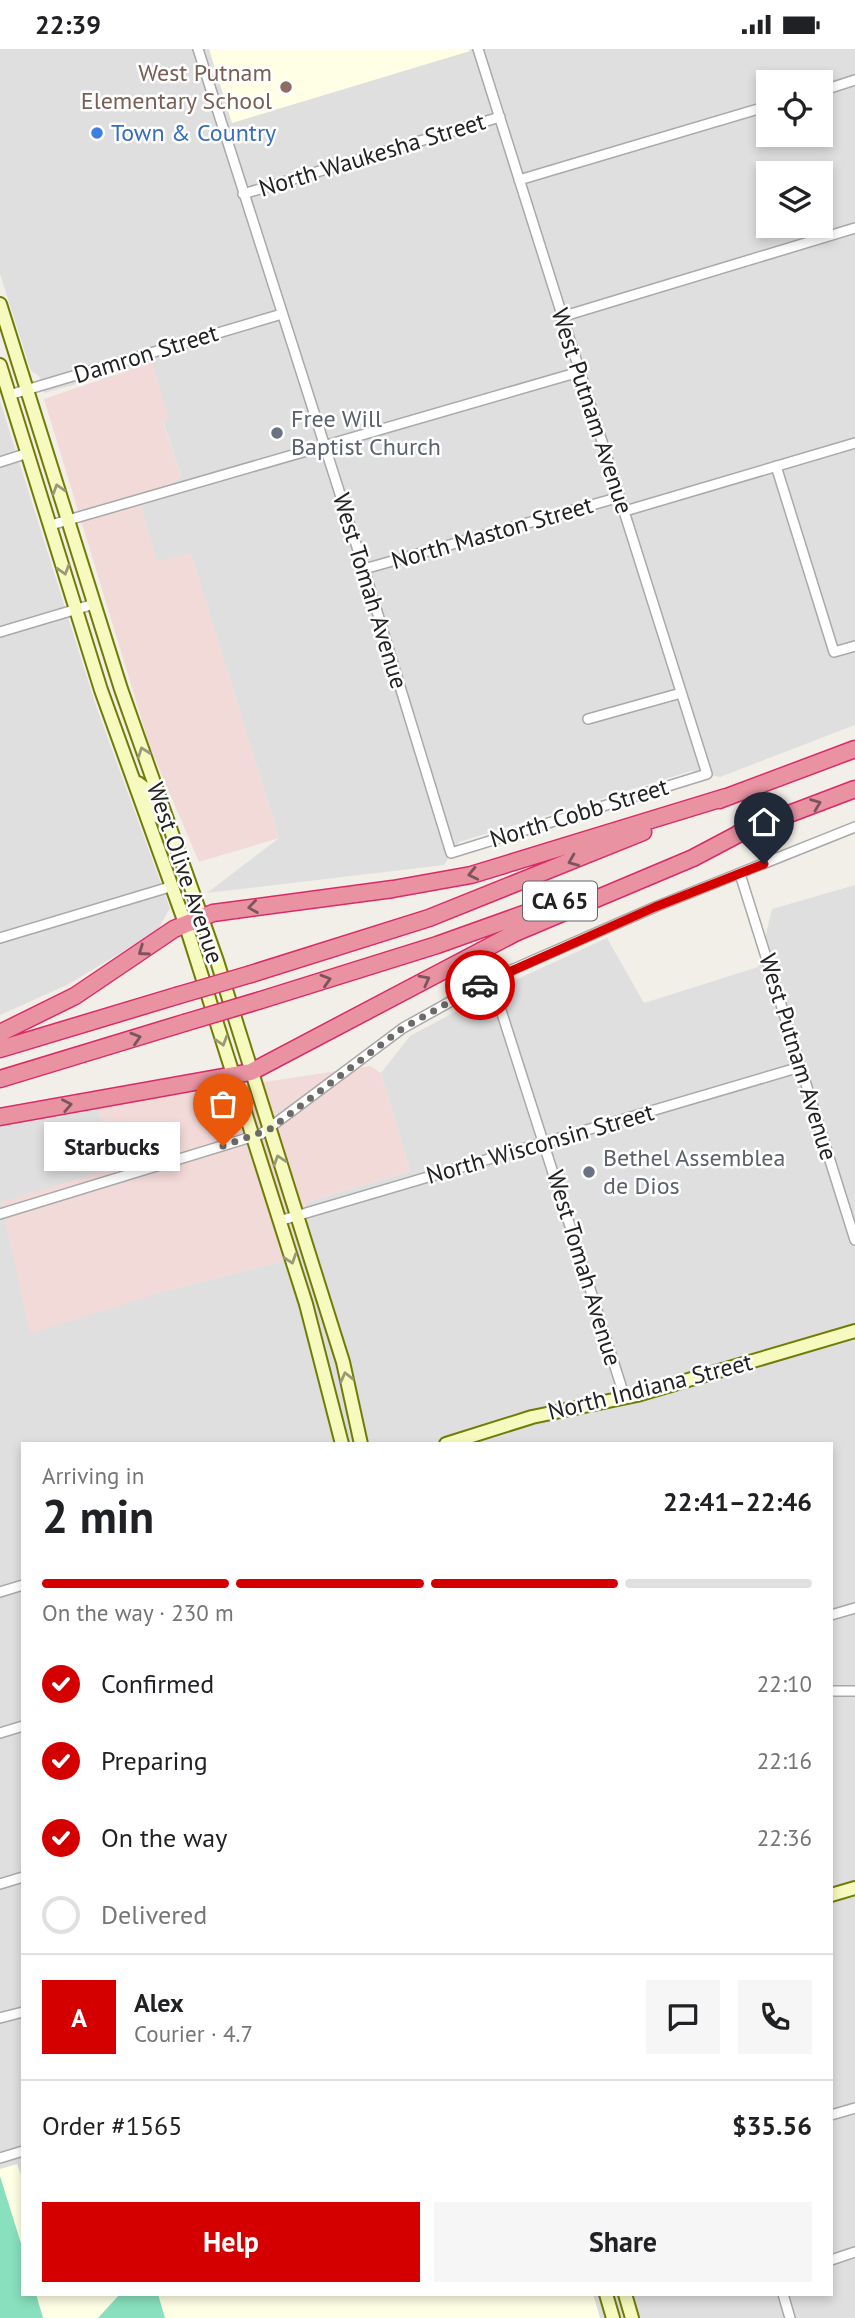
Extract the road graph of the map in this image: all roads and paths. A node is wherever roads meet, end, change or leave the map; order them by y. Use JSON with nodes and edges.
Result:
{"nodes":[{"id":1,"x":198,"y":49,"type":"edge"},
{"id":2,"x":478,"y":49,"type":"edge"},
{"id":3,"x":855,"y":80,"type":"edge"},
{"id":4,"x":833,"y":86,"type":"edge"},
{"id":5,"x":756,"y":110,"type":"edge"},
{"id":6,"x":500,"y":117,"type":"junction"},
{"id":7,"x":519,"y":180,"type":"junction"},
{"id":8,"x":243,"y":194,"type":"junction"},
{"id":9,"x":855,"y":228,"type":"edge"},
{"id":10,"x":0,"y":304,"type":"edge"},
{"id":11,"x":282,"y":314,"type":"junction"},
{"id":12,"x":561,"y":317,"type":"junction"},
{"id":13,"x":0,"y":365,"type":"edge"},
{"id":14,"x":579,"y":372,"type":"junction"},
{"id":15,"x":27,"y":389,"type":"junction"},
{"id":16,"x":9,"y":395,"type":"junction"},
{"id":17,"x":855,"y":443,"type":"edge"},
{"id":18,"x":324,"y":444,"type":"junction"},
{"id":19,"x":28,"y":453,"type":"junction"},
{"id":20,"x":0,"y":462,"type":"edge"},
{"id":21,"x":776,"y":466,"type":"junction"},
{"id":22,"x":620,"y":497,"type":"junction"},
{"id":23,"x":625,"y":511,"type":"junction"},
{"id":24,"x":67,"y":520,"type":"junction"},
{"id":25,"x":51,"y":525,"type":"junction"},
{"id":26,"x":365,"y":569,"type":"junction"},
{"id":27,"x":93,"y":604,"type":"junction"},
{"id":28,"x":76,"y":609,"type":"junction"},
{"id":29,"x":0,"y":632,"type":"edge"},
{"id":30,"x":855,"y":646,"type":"edge"},
{"id":31,"x":681,"y":693,"type":"junction"},
{"id":32,"x":588,"y":719,"type":"dead end"},
{"id":33,"x":855,"y":749,"type":"edge"},
{"id":34,"x":707,"y":774,"type":"joint"},
{"id":35,"x":134,"y":782,"type":"junction"},
{"id":36,"x":855,"y":789,"type":"edge"},
{"id":37,"x":726,"y":797,"type":"junction"},
{"id":38,"x":166,"y":818,"type":"junction"},
{"id":39,"x":855,"y":827,"type":"edge"},
{"id":40,"x":746,"y":830,"type":"junction"},
{"id":41,"x":451,"y":853,"type":"joint"},
{"id":42,"x":740,"y":874,"type":"junction"},
{"id":43,"x":173,"y":886,"type":"junction"},
{"id":44,"x":202,"y":916,"type":"junction"},
{"id":45,"x":185,"y":923,"type":"junction"},
{"id":46,"x":0,"y":938,"type":"edge"},
{"id":47,"x":491,"y":979,"type":"junction"},
{"id":48,"x":0,"y":1033,"type":"edge"},
{"id":49,"x":0,"y":1049,"type":"edge"},
{"id":50,"x":800,"y":1067,"type":"junction"},
{"id":51,"x":251,"y":1072,"type":"junction"},
{"id":52,"x":233,"y":1077,"type":"junction"},
{"id":53,"x":0,"y":1079,"type":"edge"},
{"id":54,"x":0,"y":1117,"type":"edge"},
{"id":55,"x":261,"y":1133,"type":"junction"},
{"id":56,"x":545,"y":1142,"type":"junction"},
{"id":57,"x":0,"y":1214,"type":"edge"},
{"id":58,"x":297,"y":1216,"type":"junction"},
{"id":59,"x":279,"y":1221,"type":"junction"},
{"id":60,"x":855,"y":1240,"type":"edge"},
{"id":61,"x":855,"y":1331,"type":"edge"},
{"id":62,"x":625,"y":1398,"type":"junction"},
{"id":63,"x":342,"y":1442,"type":"edge"},
{"id":64,"x":361,"y":1442,"type":"edge"},
{"id":65,"x":452,"y":1442,"type":"edge"},
{"id":66,"x":21,"y":1586,"type":"edge"},
{"id":67,"x":0,"y":1592,"type":"edge"},
{"id":68,"x":855,"y":1608,"type":"edge"},
{"id":69,"x":833,"y":1614,"type":"edge"},
{"id":70,"x":833,"y":1691,"type":"edge"},
{"id":71,"x":855,"y":1691,"type":"edge"},
{"id":72,"x":21,"y":1727,"type":"edge"},
{"id":73,"x":0,"y":1733,"type":"edge"},
{"id":74,"x":21,"y":1878,"type":"edge"},
{"id":75,"x":0,"y":1884,"type":"edge"},
{"id":76,"x":855,"y":1888,"type":"edge"},
{"id":77,"x":833,"y":1894,"type":"edge"},
{"id":78,"x":21,"y":2013,"type":"edge"},
{"id":79,"x":0,"y":2018,"type":"edge"},
{"id":80,"x":855,"y":2108,"type":"edge"},
{"id":81,"x":833,"y":2114,"type":"edge"},
{"id":82,"x":21,"y":2152,"type":"edge"},
{"id":83,"x":0,"y":2158,"type":"edge"},
{"id":84,"x":855,"y":2252,"type":"edge"},
{"id":85,"x":833,"y":2259,"type":"edge"},
{"id":86,"x":607,"y":2296,"type":"edge"},
{"id":87,"x":626,"y":2296,"type":"edge"},
{"id":88,"x":784,"y":2296,"type":"edge"},
{"id":89,"x":613,"y":2318,"type":"edge"},
{"id":90,"x":632,"y":2318,"type":"edge"},
{"id":91,"x":790,"y":2318,"type":"edge"}],
"edges":[{"from":1,"to":8,"type":"street","name":"West Tomah Avenue"},
{"from":2,"to":6,"type":"street","name":"West Putnam Avenue"},
{"from":3,"to":4,"type":"street"},
{"from":5,"to":7,"type":"street"},
{"from":6,"to":7,"type":"street","name":"West Putnam Avenue"},
{"from":6,"to":8,"type":"street","name":"North Waukesha Street"},
{"from":7,"to":12,"type":"street","name":"West Putnam Avenue"},
{"from":8,"to":11,"type":"street","name":"West Tomah Avenue"},
{"from":9,"to":12,"type":"street"},
{"from":10,"to":15,"type":"main road","name":"West Olive Avenue"},
{"from":11,"to":15,"type":"street","name":"Damron Street"},
{"from":11,"to":18,"type":"street","name":"West Tomah Avenue"},
{"from":12,"to":14,"type":"street","name":"West Putnam Avenue"},
{"from":13,"to":16,"type":"main road","name":"West Olive Avenue"},
{"from":14,"to":18,"type":"street"},
{"from":14,"to":22,"type":"street","name":"West Putnam Avenue"},
{"from":15,"to":16,"type":"street","name":"Damron Street"},
{"from":24,"to":15,"type":"main road","name":"West Olive Avenue","one_way":true},
{"from":16,"to":19,"type":"main road","name":"West Olive Avenue"},
{"from":17,"to":21,"type":"street","name":"North Maston Street"},
{"from":18,"to":24,"type":"street"},
{"from":18,"to":26,"type":"street","name":"West Tomah Avenue"},
{"from":19,"to":20,"type":"street"},
{"from":19,"to":25,"type":"main road","name":"West Olive Avenue"},
{"from":21,"to":23,"type":"street","name":"North Maston Street"},
{"from":21,"to":30,"type":"street"},
{"from":22,"to":23,"type":"street","name":"West Putnam Avenue"},
{"from":22,"to":26,"type":"street","name":"North Maston Street"},
{"from":23,"to":31,"type":"street","name":"West Putnam Avenue"},
{"from":24,"to":25,"type":"street"},
{"from":24,"to":27,"type":"main road","name":"West Olive Avenue"},
{"from":25,"to":28,"type":"main road","name":"West Olive Avenue","one_way":true},
{"from":26,"to":41,"type":"street","name":"West Tomah Avenue"},
{"from":27,"to":28,"type":"street"},
{"from":38,"to":27,"type":"main road","name":"West Olive Avenue","one_way":true},
{"from":28,"to":29,"type":"street"},
{"from":28,"to":35,"type":"main road","name":"West Olive Avenue"},
{"from":31,"to":32,"type":"street"},
{"from":31,"to":34,"type":"street","name":"West Putnam Avenue"},
{"from":33,"to":37,"type":"highway","number":"CA 65"},
{"from":34,"to":41,"type":"street","name":"North Cobb Street"},
{"from":35,"to":38,"type":"main road"},
{"from":35,"to":43,"type":"main road","name":"West Olive Avenue"},
{"from":40,"to":36,"type":"highway","number":"CA 65","one_way":true},
{"from":37,"to":44,"type":"highway","one_way":true},
{"from":37,"to":49,"type":"highway","number":"CA 65","one_way":true,"bridge":true},
{"from":38,"to":44,"type":"main road","name":"West Olive Avenue"},
{"from":39,"to":42,"type":"street"},
{"from":51,"to":40,"type":"highway","one_way":true},
{"from":53,"to":40,"type":"highway","number":"CA 65","one_way":true,"bridge":true},
{"from":42,"to":47,"type":"street"},
{"from":42,"to":50,"type":"street","name":"West Putnam Avenue"},
{"from":43,"to":45,"type":"main road","name":"West Olive Avenue"},
{"from":43,"to":46,"type":"street"},
{"from":44,"to":45,"type":"highway"},
{"from":44,"to":51,"type":"main road","name":"West Olive Avenue"},
{"from":45,"to":48,"type":"highway","one_way":true},
{"from":45,"to":52,"type":"main road","name":"West Olive Avenue","one_way":true},
{"from":47,"to":55,"type":"street"},
{"from":47,"to":56,"type":"street","name":"West Tomah Avenue"},
{"from":50,"to":56,"type":"street","name":"North Wisconsin Street"},
{"from":50,"to":60,"type":"street","name":"West Putnam Avenue"},
{"from":51,"to":52,"type":"highway"},
{"from":51,"to":55,"type":"main road","name":"West Olive Avenue"},
{"from":54,"to":52,"type":"highway","one_way":true},
{"from":52,"to":55,"type":"main road","name":"West Olive Avenue"},
{"from":55,"to":57,"type":"street"},
{"from":58,"to":55,"type":"main road","name":"West Olive Avenue","one_way":true},
{"from":55,"to":59,"type":"main road","name":"West Olive Avenue"},
{"from":56,"to":58,"type":"street","name":"North Wisconsin Street"},
{"from":56,"to":62,"type":"street","name":"West Tomah Avenue"},
{"from":58,"to":59,"type":"street","name":"North Wisconsin Street"},
{"from":64,"to":58,"type":"main road","name":"West Olive Avenue","one_way":true},
{"from":59,"to":63,"type":"main road","name":"West Olive Avenue","one_way":true},
{"from":61,"to":62,"type":"main road","name":"North Indiana Street"},
{"from":62,"to":65,"type":"main road","name":"North Indiana Street"},
{"from":66,"to":67,"type":"street"},
{"from":68,"to":69,"type":"street"},
{"from":70,"to":71,"type":"street"},
{"from":72,"to":73,"type":"street"},
{"from":74,"to":75,"type":"street"},
{"from":76,"to":77,"type":"main road"},
{"from":78,"to":79,"type":"street"},
{"from":80,"to":81,"type":"street"},
{"from":82,"to":83,"type":"street"},
{"from":84,"to":85,"type":"street"},
{"from":86,"to":89,"type":"main road"},
{"from":87,"to":90,"type":"main road"},
{"from":88,"to":91,"type":"street"}]}
